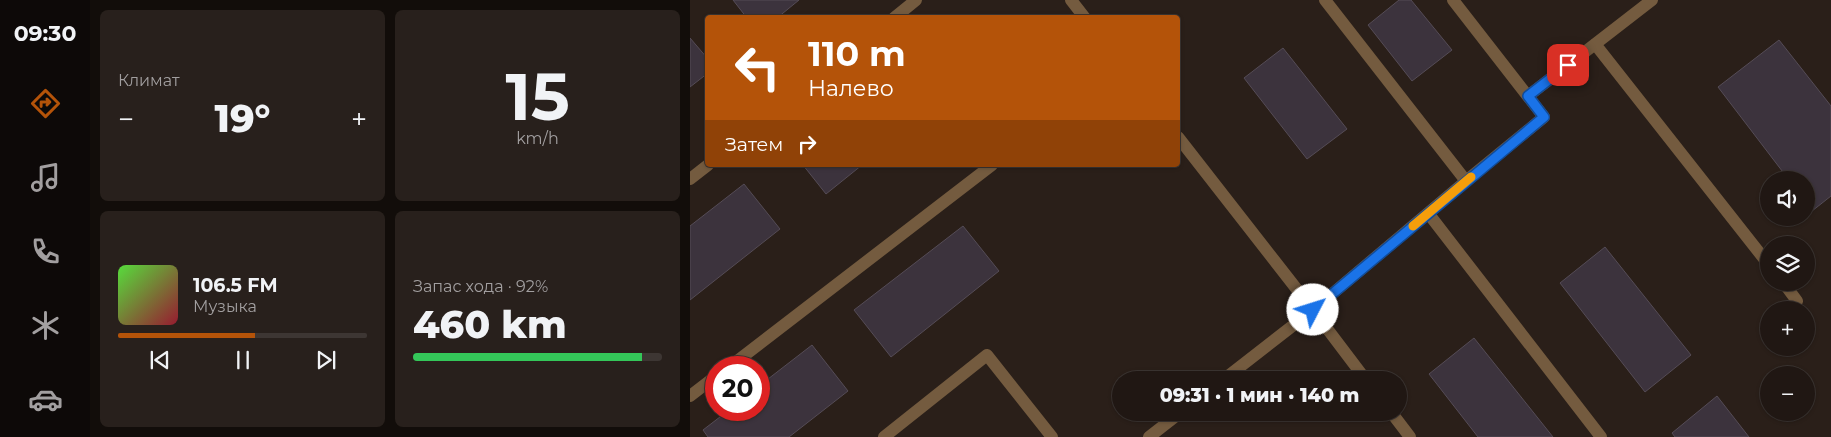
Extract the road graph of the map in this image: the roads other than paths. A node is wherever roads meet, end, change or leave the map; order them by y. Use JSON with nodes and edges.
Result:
{"nodes":[{"id":1,"x":916,"y":0,"type":"edge"},
{"id":2,"x":1071,"y":0,"type":"edge"},
{"id":3,"x":1325,"y":0,"type":"edge"},
{"id":4,"x":1453,"y":0,"type":"edge"},
{"id":5,"x":1650,"y":1,"type":"edge"},
{"id":6,"x":898,"y":15,"type":"edge"},
{"id":7,"x":1083,"y":15,"type":"edge"},
{"id":8,"x":1595,"y":44,"type":"junction"},
{"id":9,"x":1528,"y":96,"type":"junction"},
{"id":10,"x":1180,"y":139,"type":"edge"},
{"id":11,"x":705,"y":167,"type":"edge"},
{"id":12,"x":989,"y":167,"type":"edge"},
{"id":13,"x":690,"y":179,"type":"edge"},
{"id":14,"x":1466,"y":181,"type":"junction"},
{"id":15,"x":1428,"y":213,"type":"junction"},
{"id":16,"x":1760,"y":254,"type":"edge"},
{"id":17,"x":1789,"y":291,"type":"edge"},
{"id":18,"x":1797,"y":301,"type":"dead end"},
{"id":19,"x":1313,"y":310,"type":"junction"},
{"id":20,"x":744,"y":356,"type":"edge"},
{"id":21,"x":1235,"y":371,"type":"edge"},
{"id":22,"x":1359,"y":371,"type":"edge"},
{"id":23,"x":705,"y":384,"type":"edge"},
{"id":24,"x":690,"y":396,"type":"edge"},
{"id":25,"x":1169,"y":421,"type":"edge"},
{"id":26,"x":1398,"y":421,"type":"edge"},
{"id":27,"x":884,"y":437,"type":"edge"},
{"id":28,"x":1052,"y":437,"type":"edge"},
{"id":29,"x":1149,"y":437,"type":"edge"},
{"id":30,"x":1410,"y":437,"type":"edge"},
{"id":31,"x":1601,"y":437,"type":"edge"}],
"edges":[{"from":1,"to":6,"type":"lane"},
{"from":2,"to":7,"type":"lane"},
{"from":3,"to":14,"type":"lane"},
{"from":4,"to":9,"type":"lane"},
{"from":5,"to":8,"type":"lane"},
{"from":8,"to":9,"type":"lane"},
{"from":8,"to":16,"type":"lane"},
{"from":9,"to":14,"type":"lane"},
{"from":10,"to":19,"type":"lane"},
{"from":11,"to":13,"type":"lane"},
{"from":12,"to":20,"type":"lane"},
{"from":14,"to":15,"type":"lane"},
{"from":15,"to":19,"type":"lane"},
{"from":15,"to":31,"type":"lane"},
{"from":17,"to":18,"type":"lane"},
{"from":19,"to":21,"type":"lane"},
{"from":19,"to":22,"type":"lane"},
{"from":23,"to":24,"type":"lane"},
{"from":25,"to":29,"type":"lane"},
{"from":26,"to":30,"type":"lane"},
{"from":27,"to":28,"type":"lane"}]}
